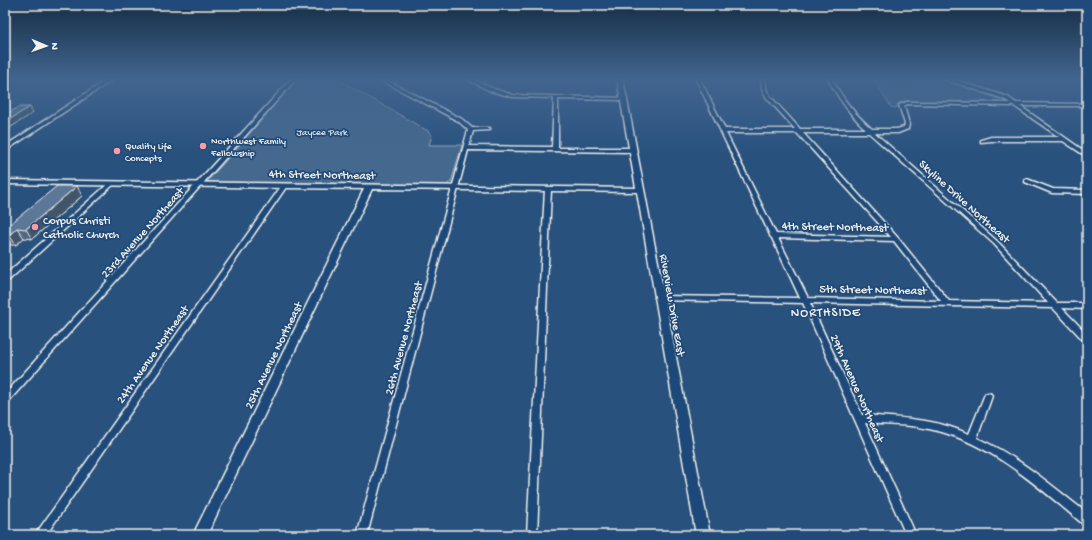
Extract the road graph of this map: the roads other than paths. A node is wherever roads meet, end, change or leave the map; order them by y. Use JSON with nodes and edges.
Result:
{"nodes":[{"id":1,"x":73,"y":104,"type":"edge"},
{"id":2,"x":272,"y":104,"type":"edge"},
{"id":3,"x":430,"y":104,"type":"edge"},
{"id":4,"x":556,"y":104,"type":"edge"},
{"id":5,"x":625,"y":104,"type":"edge"},
{"id":6,"x":710,"y":104,"type":"edge"},
{"id":7,"x":774,"y":104,"type":"edge"},
{"id":8,"x":845,"y":104,"type":"edge"},
{"id":9,"x":903,"y":104,"type":"edge"},
{"id":10,"x":1014,"y":104,"type":"edge"},
{"id":11,"x":1029,"y":104,"type":"edge"},
{"id":12,"x":1087,"y":105,"type":"edge"},
{"id":13,"x":488,"y":129,"type":"dead end"},
{"id":14,"x":471,"y":130,"type":"junction"},
{"id":15,"x":723,"y":131,"type":"junction"},
{"id":16,"x":798,"y":131,"type":"junction"},
{"id":17,"x":872,"y":132,"type":"junction"},
{"id":18,"x":1064,"y":139,"type":"junction"},
{"id":19,"x":983,"y":141,"type":"dead end"},
{"id":20,"x":467,"y":148,"type":"junction"},
{"id":21,"x":555,"y":148,"type":"junction"},
{"id":22,"x":5,"y":149,"type":"edge"},
{"id":23,"x":632,"y":150,"type":"junction"},
{"id":24,"x":1084,"y":151,"type":"edge"},
{"id":25,"x":1087,"y":155,"type":"edge"},
{"id":26,"x":1027,"y":181,"type":"dead end"},
{"id":27,"x":5,"y":182,"type":"edge"},
{"id":28,"x":111,"y":184,"type":"junction"},
{"id":29,"x":200,"y":185,"type":"junction"},
{"id":30,"x":284,"y":186,"type":"junction"},
{"id":31,"x":369,"y":187,"type":"junction"},
{"id":32,"x":456,"y":188,"type":"junction"},
{"id":33,"x":548,"y":189,"type":"junction"},
{"id":34,"x":639,"y":190,"type":"junction"},
{"id":35,"x":1087,"y":192,"type":"edge"},
{"id":36,"x":773,"y":236,"type":"junction"},
{"id":37,"x":896,"y":239,"type":"junction"},
{"id":38,"x":5,"y":279,"type":"edge"},
{"id":39,"x":658,"y":298,"type":"junction"},
{"id":40,"x":805,"y":300,"type":"junction"},
{"id":41,"x":946,"y":303,"type":"junction"},
{"id":42,"x":1056,"y":305,"type":"junction"},
{"id":43,"x":1087,"y":306,"type":"edge"},
{"id":44,"x":1087,"y":339,"type":"edge"},
{"id":45,"x":988,"y":396,"type":"dead end"},
{"id":46,"x":5,"y":400,"type":"edge"},
{"id":47,"x":860,"y":419,"type":"junction"},
{"id":48,"x":972,"y":438,"type":"junction"},
{"id":49,"x":1087,"y":520,"type":"edge"},
{"id":50,"x":40,"y":535,"type":"edge"},
{"id":51,"x":200,"y":535,"type":"edge"},
{"id":52,"x":362,"y":535,"type":"edge"},
{"id":53,"x":532,"y":535,"type":"edge"},
{"id":54,"x":703,"y":535,"type":"edge"},
{"id":55,"x":911,"y":535,"type":"edge"}],
"edges":[{"from":1,"to":22,"type":"street"},
{"from":2,"to":29,"type":"street","name":"23rd Avenue Northeast"},
{"from":3,"to":14,"type":"street"},
{"from":4,"to":21,"type":"street"},
{"from":5,"to":23,"type":"street","name":"Riverview Drive East"},
{"from":6,"to":15,"type":"street","name":"29th Avenue Northeast"},
{"from":7,"to":16,"type":"street"},
{"from":8,"to":17,"type":"street","name":"Skyline Drive Northeast"},
{"from":9,"to":17,"type":"street"},
{"from":10,"to":18,"type":"street"},
{"from":11,"to":12,"type":"street"},
{"from":13,"to":14,"type":"street"},
{"from":14,"to":20,"type":"street","name":"26th Avenue Northeast"},
{"from":15,"to":16,"type":"street"},
{"from":15,"to":36,"type":"street","name":"29th Avenue Northeast"},
{"from":16,"to":17,"type":"street"},
{"from":16,"to":37,"type":"street"},
{"from":17,"to":42,"type":"street","name":"Skyline Drive Northeast"},
{"from":18,"to":19,"type":"street"},
{"from":18,"to":24,"type":"street"},
{"from":20,"to":21,"type":"street"},
{"from":20,"to":32,"type":"street","name":"26th Avenue Northeast"},
{"from":21,"to":23,"type":"street"},
{"from":23,"to":34,"type":"street","name":"Riverview Drive East"},
{"from":24,"to":25,"type":"street"},
{"from":26,"to":35,"type":"street"},
{"from":27,"to":28,"type":"street","name":"4th Street Northeast"},
{"from":28,"to":29,"type":"street","name":"4th Street Northeast"},
{"from":28,"to":38,"type":"street"},
{"from":29,"to":30,"type":"street","name":"4th Street Northeast"},
{"from":29,"to":46,"type":"street","name":"23rd Avenue Northeast"},
{"from":30,"to":31,"type":"street","name":"4th Street Northeast"},
{"from":30,"to":50,"type":"street","name":"24th Avenue Northeast"},
{"from":31,"to":32,"type":"street","name":"4th Street Northeast"},
{"from":31,"to":51,"type":"street","name":"25th Avenue Northeast"},
{"from":32,"to":33,"type":"street","name":"4th Street Northeast"},
{"from":32,"to":52,"type":"street","name":"26th Avenue Northeast"},
{"from":33,"to":34,"type":"street","name":"4th Street Northeast"},
{"from":33,"to":53,"type":"street"},
{"from":34,"to":39,"type":"street","name":"Riverview Drive East"},
{"from":36,"to":37,"type":"street","name":"4th Street Northeast"},
{"from":36,"to":40,"type":"street","name":"29th Avenue Northeast"},
{"from":37,"to":41,"type":"street"},
{"from":39,"to":40,"type":"street","name":"5th Street Northeast"},
{"from":39,"to":54,"type":"street","name":"Riverview Drive East"},
{"from":40,"to":41,"type":"street","name":"5th Street Northeast"},
{"from":40,"to":47,"type":"street","name":"29th Avenue Northeast"},
{"from":41,"to":42,"type":"street","name":"5th Street Northeast"},
{"from":42,"to":43,"type":"street","name":"5th Street Northeast"},
{"from":42,"to":44,"type":"street","name":"Skyline Drive Northeast"},
{"from":45,"to":48,"type":"street"},
{"from":47,"to":48,"type":"street"},
{"from":47,"to":55,"type":"street","name":"29th Avenue Northeast"},
{"from":48,"to":49,"type":"street"}]}
